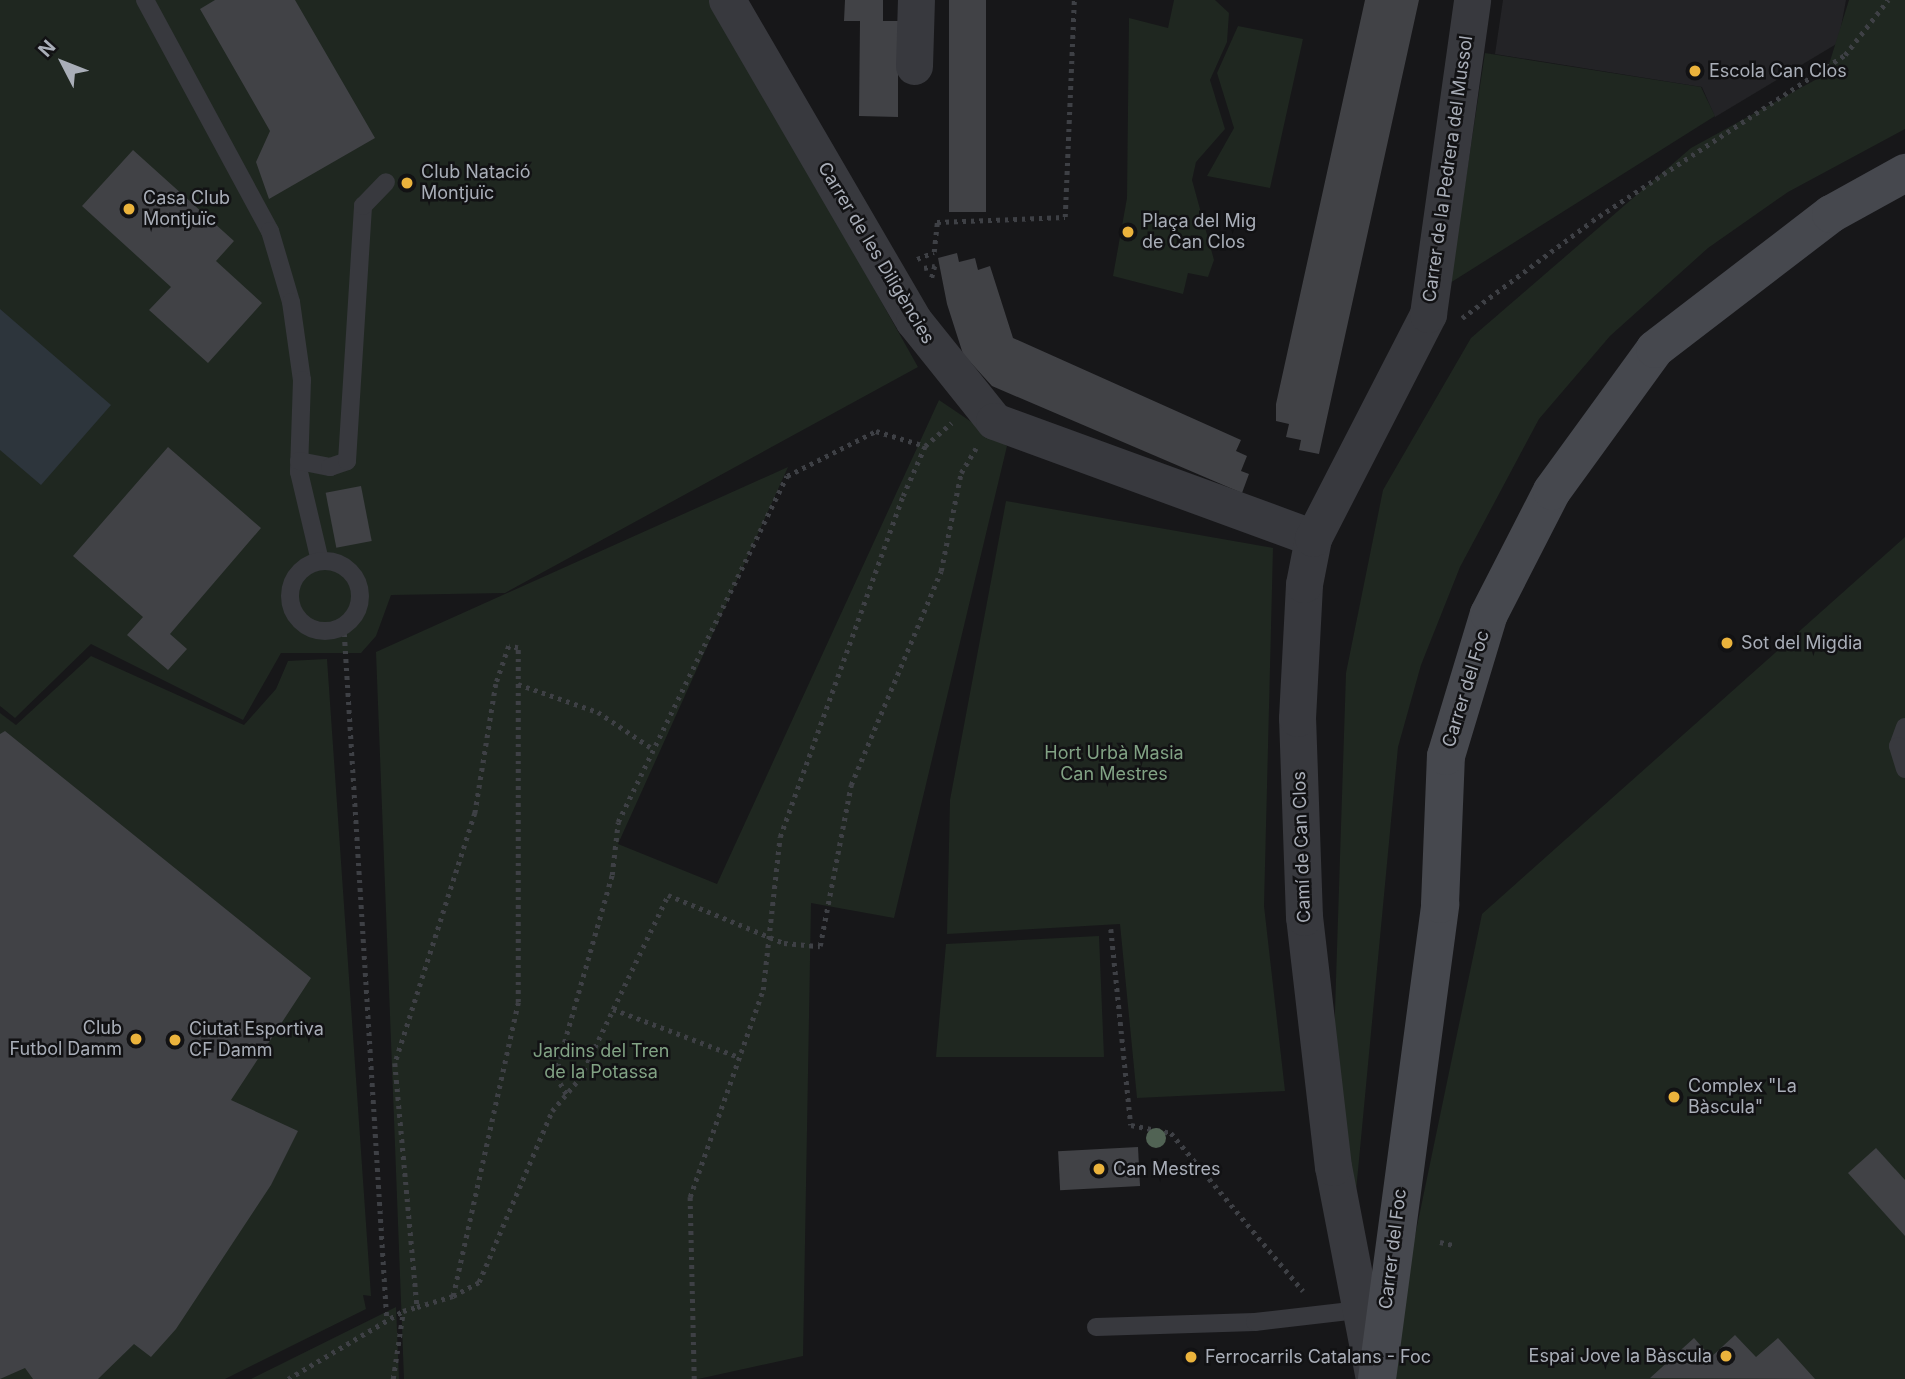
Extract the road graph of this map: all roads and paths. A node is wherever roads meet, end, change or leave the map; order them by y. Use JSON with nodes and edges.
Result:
{"nodes":[{"id":1,"x":145,"y":0,"type":"edge"},
{"id":2,"x":727,"y":0,"type":"edge"},
{"id":3,"x":916,"y":0,"type":"edge"},
{"id":4,"x":1074,"y":0,"type":"edge"},
{"id":5,"x":1472,"y":0,"type":"edge"},
{"id":6,"x":1888,"y":0,"type":"edge"},
{"id":7,"x":914,"y":66,"type":"dead end"},
{"id":8,"x":1905,"y":173,"type":"edge"},
{"id":9,"x":386,"y":182,"type":"dead end"},
{"id":10,"x":934,"y":252,"type":"dead end"},
{"id":11,"x":1435,"y":332,"type":"junction"},
{"id":12,"x":994,"y":421,"type":"junction"},
{"id":13,"x":925,"y":446,"type":"junction"},
{"id":14,"x":299,"y":461,"type":"junction"},
{"id":15,"x":1313,"y":538,"type":"junction"},
{"id":16,"x":320,"y":561,"type":"junction"},
{"id":17,"x":344,"y":625,"type":"junction"},
{"id":18,"x":518,"y":684,"type":"junction"},
{"id":19,"x":1905,"y":727,"type":"edge"},
{"id":20,"x":650,"y":747,"type":"junction"},
{"id":21,"x":1905,"y":769,"type":"edge"},
{"id":22,"x":1111,"y":929,"type":"dead end"},
{"id":23,"x":771,"y":936,"type":"junction"},
{"id":24,"x":613,"y":1009,"type":"junction"},
{"id":25,"x":739,"y":1057,"type":"junction"},
{"id":26,"x":566,"y":1094,"type":"junction"},
{"id":27,"x":1440,"y":1242,"type":"dead end"},
{"id":28,"x":1453,"y":1245,"type":"dead end"},
{"id":29,"x":1315,"y":1295,"type":"dead end"},
{"id":30,"x":453,"y":1296,"type":"junction"},
{"id":31,"x":417,"y":1307,"type":"junction"},
{"id":32,"x":1359,"y":1310,"type":"junction"},
{"id":33,"x":403,"y":1311,"type":"junction"},
{"id":34,"x":387,"y":1321,"type":"junction"},
{"id":35,"x":1096,"y":1326,"type":"dead end"},
{"id":36,"x":288,"y":1379,"type":"edge"},
{"id":37,"x":393,"y":1379,"type":"edge"},
{"id":38,"x":694,"y":1379,"type":"edge"},
{"id":39,"x":1375,"y":1379,"type":"edge"}],
"edges":[{"from":1,"to":14,"type":"lane"},
{"from":2,"to":12,"type":"street","name":"Carrer de les Diligències"},
{"from":3,"to":7,"type":"street"},
{"from":4,"to":10,"type":"path"},
{"from":5,"to":11,"type":"street","name":"Carrer de la Pedrera del Mussol"},
{"from":6,"to":11,"type":"path"},
{"from":8,"to":39,"type":"street","name":"Carrer del Foc"},
{"from":9,"to":14,"type":"lane"},
{"from":11,"to":15,"type":"street","name":"Camí de Can Clos"},
{"from":12,"to":13,"type":"path"},
{"from":12,"to":15,"type":"street"},
{"from":12,"to":23,"type":"path"},
{"from":13,"to":20,"type":"path"},
{"from":13,"to":23,"type":"path"},
{"from":14,"to":16,"type":"lane"},
{"from":15,"to":32,"type":"street","name":"Camí de Can Clos"},
{"from":16,"to":17,"type":"lane"},
{"from":16,"to":17,"type":"lane"},
{"from":17,"to":34,"type":"path"},
{"from":18,"to":20,"type":"path"},
{"from":18,"to":30,"type":"path"},
{"from":18,"to":31,"type":"path"},
{"from":19,"to":21,"type":"lane"},
{"from":20,"to":26,"type":"path"},
{"from":22,"to":29,"type":"path"},
{"from":23,"to":24,"type":"path"},
{"from":23,"to":25,"type":"path"},
{"from":24,"to":25,"type":"path"},
{"from":24,"to":26,"type":"path"},
{"from":25,"to":38,"type":"path"},
{"from":26,"to":30,"type":"path"},
{"from":27,"to":28,"type":"path"},
{"from":30,"to":31,"type":"path"},
{"from":31,"to":33,"type":"path"},
{"from":32,"to":35,"type":"lane"},
{"from":32,"to":39,"type":"street","name":"Camí de Can Clos"},
{"from":33,"to":34,"type":"path"},
{"from":33,"to":37,"type":"path"},
{"from":34,"to":36,"type":"path"}]}
